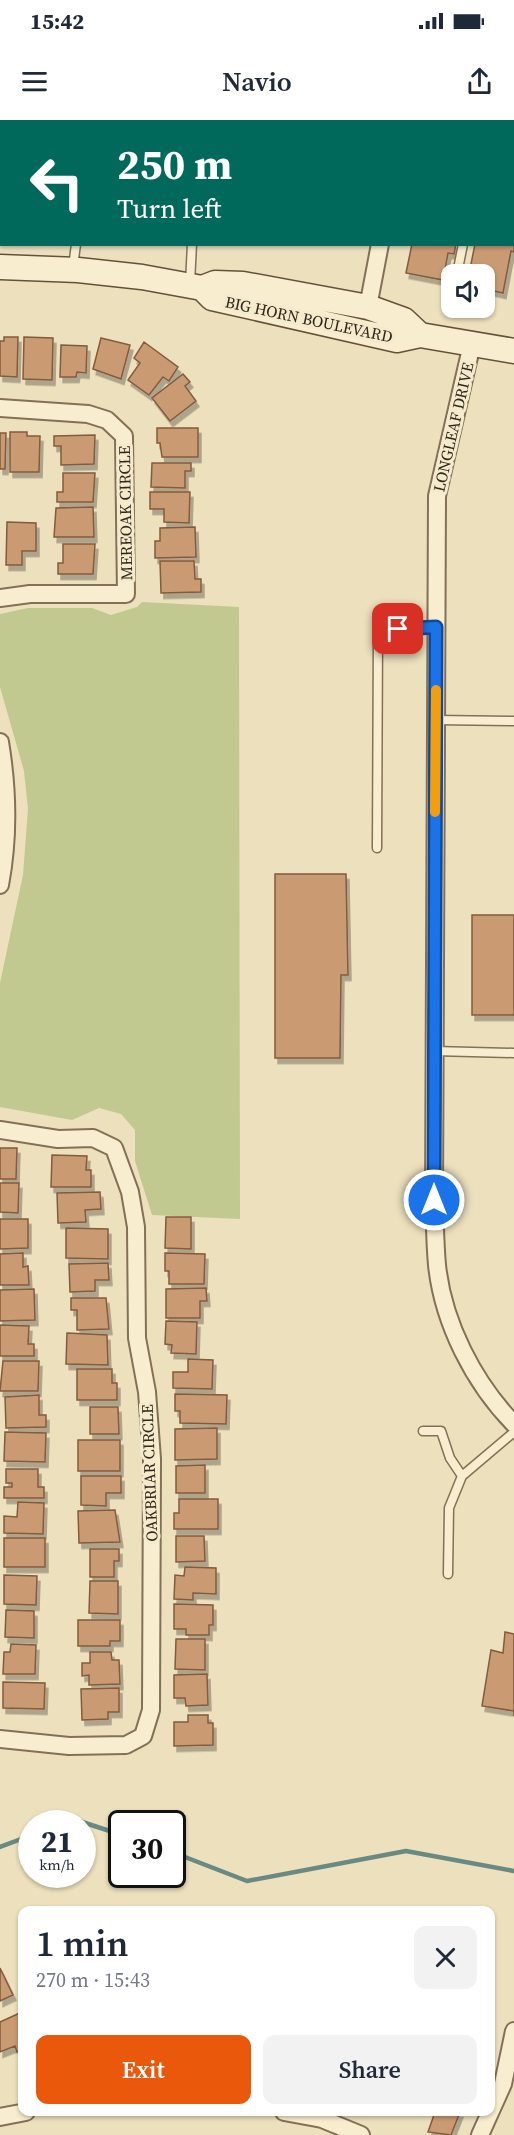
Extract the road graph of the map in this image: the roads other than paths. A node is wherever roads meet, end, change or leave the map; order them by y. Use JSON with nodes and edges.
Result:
{"nodes":[{"id":1,"x":76,"y":246,"type":"edge"},
{"id":2,"x":192,"y":246,"type":"edge"},
{"id":3,"x":380,"y":246,"type":"edge"},
{"id":4,"x":464,"y":246,"type":"edge"},
{"id":5,"x":459,"y":264,"type":"edge"},
{"id":6,"x":0,"y":267,"type":"edge"},
{"id":7,"x":73,"y":270,"type":"junction"},
{"id":8,"x":196,"y":287,"type":"junction"},
{"id":9,"x":368,"y":307,"type":"junction"},
{"id":10,"x":262,"y":309,"type":"junction"},
{"id":11,"x":420,"y":335,"type":"junction"},
{"id":12,"x":472,"y":344,"type":"junction"},
{"id":13,"x":514,"y":351,"type":"edge"},
{"id":14,"x":0,"y":408,"type":"edge"},
{"id":15,"x":0,"y":598,"type":"edge"},
{"id":16,"x":436,"y":627,"type":"junction"},
{"id":17,"x":436,"y":720,"type":"junction"},
{"id":18,"x":514,"y":721,"type":"edge"},
{"id":19,"x":0,"y":742,"type":"edge"},
{"id":20,"x":377,"y":848,"type":"dead end"},
{"id":21,"x":0,"y":885,"type":"edge"},
{"id":22,"x":434,"y":1051,"type":"junction"},
{"id":23,"x":514,"y":1053,"type":"edge"},
{"id":24,"x":0,"y":1130,"type":"edge"},
{"id":25,"x":514,"y":1424,"type":"edge"},
{"id":26,"x":423,"y":1431,"type":"dead end"},
{"id":27,"x":514,"y":1432,"type":"edge"},
{"id":28,"x":462,"y":1476,"type":"junction"},
{"id":29,"x":448,"y":1574,"type":"dead end"},
{"id":30,"x":0,"y":1739,"type":"edge"},
{"id":31,"x":514,"y":2031,"type":"edge"},
{"id":32,"x":495,"y":2102,"type":"edge"},
{"id":33,"x":18,"y":2113,"type":"edge"},
{"id":34,"x":0,"y":2116,"type":"edge"},
{"id":35,"x":299,"y":2116,"type":"edge"},
{"id":36,"x":489,"y":2116,"type":"edge"},
{"id":37,"x":321,"y":2122,"type":"edge"},
{"id":38,"x":361,"y":2135,"type":"edge"},
{"id":39,"x":480,"y":2135,"type":"edge"}],
"edges":[{"from":1,"to":7,"type":"lane"},
{"from":2,"to":8,"type":"lane"},
{"from":3,"to":9,"type":"street"},
{"from":4,"to":5,"type":"lane"},
{"from":6,"to":7,"type":"main road","name":"BIG HORN BOULEVARD"},
{"from":7,"to":8,"type":"main road","name":"BIG HORN BOULEVARD"},
{"from":8,"to":9,"type":"main road","name":"BIG HORN BOULEVARD"},
{"from":8,"to":10,"type":"main road","name":"BIG HORN BOULEVARD"},
{"from":9,"to":10,"type":"main road"},
{"from":9,"to":11,"type":"main road","name":"BIG HORN BOULEVARD"},
{"from":10,"to":11,"type":"main road","name":"BIG HORN BOULEVARD"},
{"from":11,"to":12,"type":"main road","name":"BIG HORN BOULEVARD"},
{"from":12,"to":13,"type":"main road","name":"BIG HORN BOULEVARD"},
{"from":12,"to":16,"type":"street","name":"LONGLEAF DRIVE"},
{"from":14,"to":15,"type":"street","name":"MEREOAK CIRCLE"},
{"from":16,"to":17,"type":"street","name":"LONGLEAF DRIVE"},
{"from":16,"to":20,"type":"lane"},
{"from":17,"to":18,"type":"lane"},
{"from":17,"to":22,"type":"street","name":"LONGLEAF DRIVE"},
{"from":19,"to":21,"type":"street"},
{"from":22,"to":23,"type":"lane"},
{"from":22,"to":25,"type":"street","name":"LONGLEAF DRIVE"},
{"from":24,"to":30,"type":"street","name":"OAKBRIAR CIRCLE"},
{"from":26,"to":28,"type":"lane"},
{"from":27,"to":28,"type":"lane"},
{"from":28,"to":29,"type":"lane"},
{"from":31,"to":32,"type":"street"},
{"from":33,"to":34,"type":"street"},
{"from":35,"to":37,"type":"street"},
{"from":36,"to":39,"type":"street"},
{"from":37,"to":38,"type":"street"}]}
